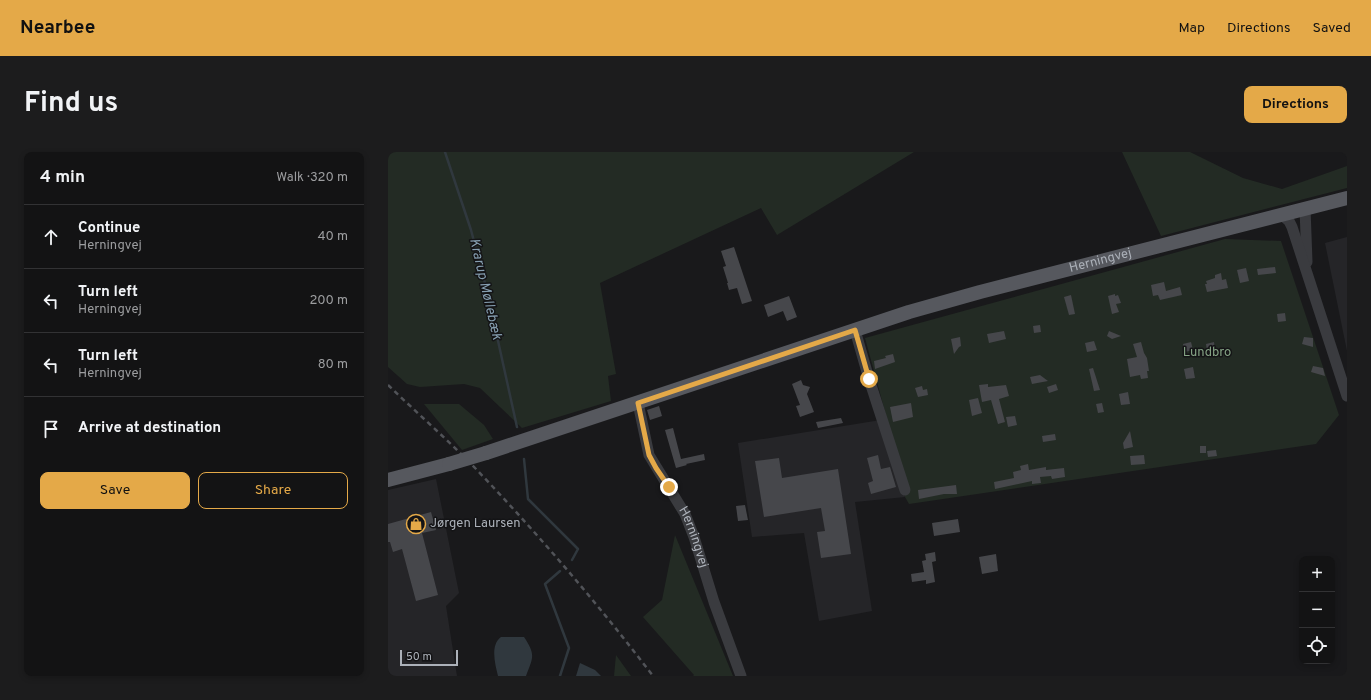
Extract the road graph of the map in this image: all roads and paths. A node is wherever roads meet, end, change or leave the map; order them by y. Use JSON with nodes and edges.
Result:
{"nodes":[{"id":1,"x":1347,"y":198,"type":"edge"},
{"id":2,"x":1305,"y":208,"type":"junction"},
{"id":3,"x":1280,"y":214,"type":"junction"},
{"id":4,"x":1308,"y":274,"type":"junction"},
{"id":5,"x":855,"y":330,"type":"junction"},
{"id":6,"x":1347,"y":396,"type":"edge"},
{"id":7,"x":638,"y":403,"type":"junction"},
{"id":8,"x":388,"y":480,"type":"edge"},
{"id":9,"x":905,"y":490,"type":"dead end"},
{"id":10,"x":741,"y":676,"type":"edge"}],
"edges":[{"from":1,"to":2,"type":"main road","name":"Herningvej"},
{"from":2,"to":3,"type":"main road","name":"Herningvej"},
{"from":2,"to":4,"type":"street"},
{"from":3,"to":4,"type":"street"},
{"from":3,"to":5,"type":"main road","name":"Herningvej"},
{"from":4,"to":6,"type":"street"},
{"from":5,"to":7,"type":"main road","name":"Herningvej"},
{"from":5,"to":9,"type":"street"},
{"from":7,"to":8,"type":"main road","name":"Herningvej","bridge":true},
{"from":7,"to":10,"type":"street","name":"Herningvej"}]}
